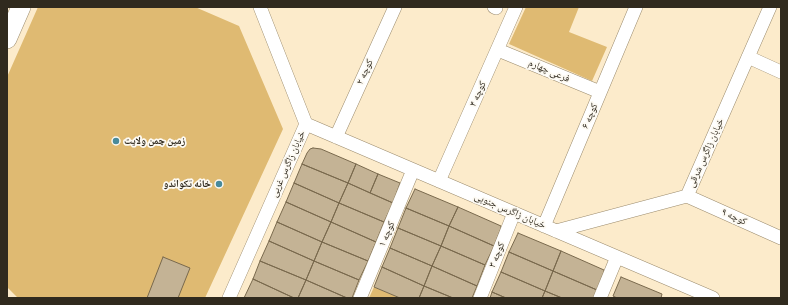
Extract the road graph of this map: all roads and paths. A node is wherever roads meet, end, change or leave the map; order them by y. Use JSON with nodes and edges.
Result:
{"nodes":[{"id":1,"x":260,"y":7,"type":"edge"},
{"id":2,"x":395,"y":7,"type":"edge"},
{"id":3,"x":516,"y":7,"type":"edge"},
{"id":4,"x":636,"y":7,"type":"edge"},
{"id":5,"x":770,"y":7,"type":"edge"},
{"id":6,"x":14,"y":16,"type":"edge"},
{"id":7,"x":7,"y":39,"type":"edge"},
{"id":8,"x":498,"y":50,"type":"junction"},
{"id":9,"x":748,"y":57,"type":"junction"},
{"id":10,"x":781,"y":72,"type":"edge"},
{"id":11,"x":600,"y":92,"type":"junction"},
{"id":12,"x":306,"y":124,"type":"junction"},
{"id":13,"x":336,"y":136,"type":"junction"},
{"id":14,"x":413,"y":170,"type":"junction"},
{"id":15,"x":439,"y":181,"type":"junction"},
{"id":16,"x":687,"y":196,"type":"junction"},
{"id":17,"x":514,"y":213,"type":"junction"},
{"id":18,"x":544,"y":226,"type":"junction"},
{"id":19,"x":556,"y":231,"type":"junction"},
{"id":20,"x":781,"y":238,"type":"edge"},
{"id":21,"x":617,"y":257,"type":"junction"},
{"id":22,"x":229,"y":298,"type":"edge"},
{"id":23,"x":360,"y":298,"type":"edge"},
{"id":24,"x":480,"y":298,"type":"edge"},
{"id":25,"x":600,"y":298,"type":"edge"},
{"id":26,"x":713,"y":298,"type":"edge"}],
"edges":[{"from":1,"to":12,"type":"street","name":"خیابان زاگرس غربی"},
{"from":2,"to":13,"type":"street","name":"کوچه ۲"},
{"from":3,"to":8,"type":"street","name":"کوچه ۴"},
{"from":4,"to":11,"type":"street","name":"کوچه ۶"},
{"from":5,"to":9,"type":"street","name":"خیابان زاگرس شرقی"},
{"from":6,"to":7,"type":"street"},
{"from":8,"to":11,"type":"street","name":"فرعی چهارم"},
{"from":8,"to":15,"type":"street","name":"کوچه ۴"},
{"from":9,"to":10,"type":"street"},
{"from":9,"to":16,"type":"street","name":"خیابان زاگرس شرقی"},
{"from":11,"to":18,"type":"street","name":"کوچه ۶"},
{"from":12,"to":13,"type":"street","name":"خیابان زاگرس جنوبی"},
{"from":12,"to":22,"type":"street","name":"خیابان زاگرس غربی"},
{"from":13,"to":14,"type":"street","name":"خیابان زاگرس جنوبی"},
{"from":14,"to":15,"type":"street","name":"خیابان زاگرس جنوبی"},
{"from":14,"to":23,"type":"street","name":"کوچه ۱"},
{"from":15,"to":17,"type":"street","name":"خیابان زاگرس جنوبی"},
{"from":16,"to":19,"type":"street","name":"خیابان زاگرس شرقی"},
{"from":16,"to":20,"type":"street","name":"کوچه ۹"},
{"from":17,"to":18,"type":"street","name":"خیابان زاگرس جنوبی"},
{"from":17,"to":24,"type":"street","name":"کوچه ۳"},
{"from":18,"to":19,"type":"street","name":"خیابان زاگرس جنوبی"},
{"from":19,"to":21,"type":"street","name":"خیابان زاگرس جنوبی"},
{"from":21,"to":25,"type":"street"},
{"from":21,"to":26,"type":"street","name":"خیابان زاگرس جنوبی"}]}
